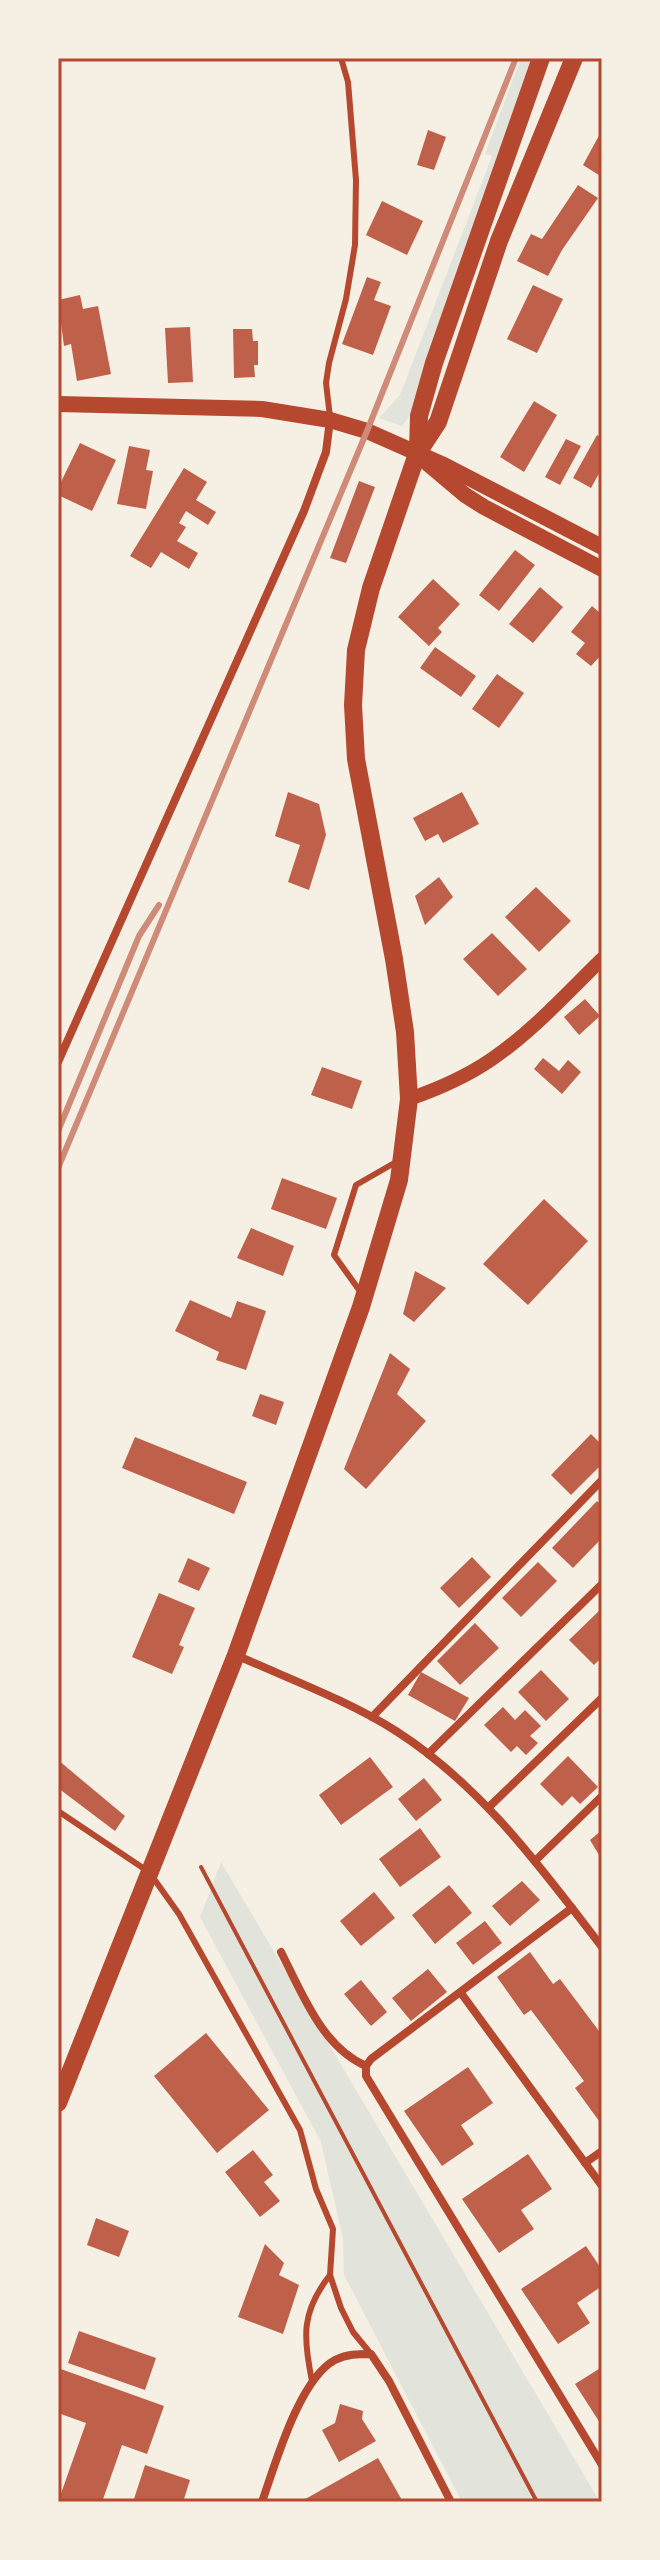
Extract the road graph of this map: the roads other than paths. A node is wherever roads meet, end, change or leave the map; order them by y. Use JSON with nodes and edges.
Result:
{"nodes":[{"id":1,"x":341,"y":58,"type":"edge"},
{"id":2,"x":541,"y":58,"type":"edge"},
{"id":3,"x":574,"y":58,"type":"edge"},
{"id":4,"x":58,"y":404,"type":"edge"},
{"id":5,"x":330,"y":420,"type":"junction"},
{"id":6,"x":417,"y":454,"type":"junction"},
{"id":7,"x":602,"y":547,"type":"edge"},
{"id":8,"x":602,"y":569,"type":"edge"},
{"id":9,"x":602,"y":959,"type":"edge"},
{"id":10,"x":58,"y":1062,"type":"edge"},
{"id":11,"x":409,"y":1099,"type":"junction"},
{"id":12,"x":404,"y":1158,"type":"junction"},
{"id":13,"x":364,"y":1297,"type":"junction"},
{"id":14,"x":602,"y":1480,"type":"edge"},
{"id":15,"x":602,"y":1584,"type":"edge"},
{"id":16,"x":236,"y":1655,"type":"junction"},
{"id":17,"x":602,"y":1698,"type":"edge"},
{"id":18,"x":372,"y":1717,"type":"junction"},
{"id":19,"x":428,"y":1754,"type":"junction"},
{"id":20,"x":602,"y":1796,"type":"edge"},
{"id":21,"x":489,"y":1807,"type":"junction"},
{"id":22,"x":58,"y":1811,"type":"edge"},
{"id":23,"x":535,"y":1861,"type":"junction"},
{"id":24,"x":149,"y":1872,"type":"junction"},
{"id":25,"x":572,"y":1908,"type":"junction"},
{"id":26,"x":602,"y":1947,"type":"edge"},
{"id":27,"x":281,"y":1952,"type":"dead end"},
{"id":28,"x":461,"y":1993,"type":"junction"},
{"id":29,"x":366,"y":2066,"type":"junction"},
{"id":30,"x":58,"y":2103,"type":"edge"},
{"id":31,"x":602,"y":2151,"type":"edge"},
{"id":32,"x":585,"y":2163,"type":"junction"},
{"id":33,"x":602,"y":2186,"type":"edge"},
{"id":34,"x":330,"y":2275,"type":"junction"},
{"id":35,"x":371,"y":2354,"type":"junction"},
{"id":36,"x":312,"y":2381,"type":"junction"},
{"id":37,"x":602,"y":2465,"type":"edge"},
{"id":38,"x":262,"y":2502,"type":"edge"},
{"id":39,"x":451,"y":2502,"type":"edge"}],
"edges":[{"from":1,"to":5,"type":"lane"},
{"from":2,"to":6,"type":"main road"},
{"from":3,"to":6,"type":"main road"},
{"from":4,"to":5,"type":"main road"},
{"from":5,"to":6,"type":"main road"},
{"from":5,"to":10,"type":"street"},
{"from":6,"to":7,"type":"main road"},
{"from":6,"to":8,"type":"main road"},
{"from":6,"to":11,"type":"main road"},
{"from":9,"to":11,"type":"street"},
{"from":11,"to":12,"type":"main road"},
{"from":12,"to":13,"type":"main road"},
{"from":12,"to":13,"type":"lane"},
{"from":13,"to":16,"type":"main road"},
{"from":14,"to":18,"type":"street"},
{"from":15,"to":19,"type":"street"},
{"from":16,"to":18,"type":"street"},
{"from":16,"to":24,"type":"main road"},
{"from":17,"to":21,"type":"street"},
{"from":18,"to":19,"type":"street"},
{"from":19,"to":21,"type":"street"},
{"from":20,"to":23,"type":"street"},
{"from":21,"to":23,"type":"street"},
{"from":22,"to":24,"type":"lane"},
{"from":23,"to":25,"type":"street"},
{"from":24,"to":30,"type":"main road"},
{"from":24,"to":34,"type":"lane"},
{"from":25,"to":26,"type":"street"},
{"from":25,"to":28,"type":"street"},
{"from":27,"to":29,"type":"street"},
{"from":28,"to":29,"type":"street"},
{"from":28,"to":32,"type":"street"},
{"from":29,"to":37,"type":"street"},
{"from":31,"to":32,"type":"street"},
{"from":32,"to":33,"type":"street"},
{"from":34,"to":35,"type":"lane"},
{"from":34,"to":36,"type":"lane"},
{"from":35,"to":36,"type":"street"},
{"from":35,"to":39,"type":"street"},
{"from":36,"to":38,"type":"street"}]}
